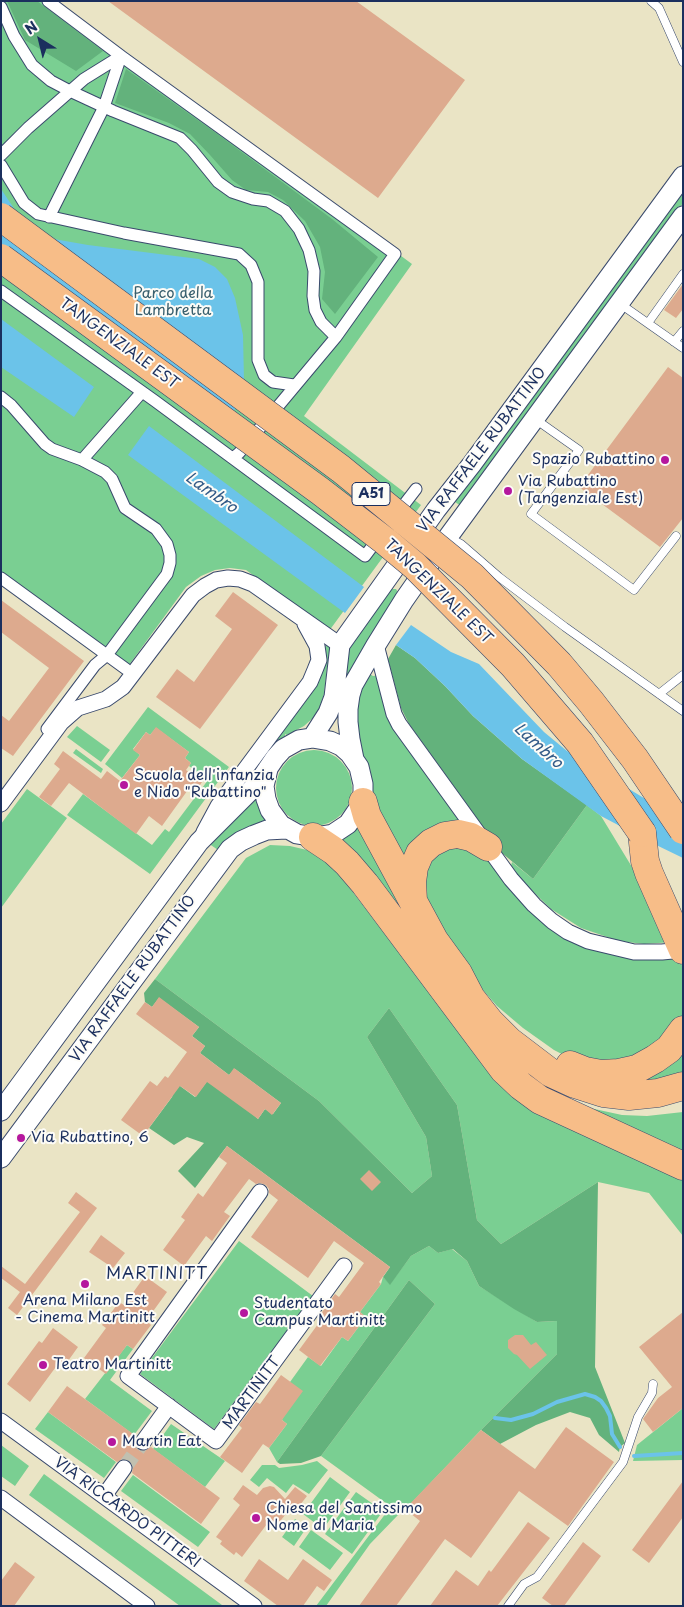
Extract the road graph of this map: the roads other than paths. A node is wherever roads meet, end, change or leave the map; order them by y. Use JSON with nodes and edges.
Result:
{"nodes":[{"id":1,"x":48,"y":1,"type":"edge"},
{"id":2,"x":651,"y":1,"type":"edge"},
{"id":3,"x":1,"y":6,"type":"edge"},
{"id":4,"x":121,"y":56,"type":"junction"},
{"id":5,"x":683,"y":62,"type":"edge"},
{"id":6,"x":70,"y":92,"type":"junction"},
{"id":7,"x":104,"y":107,"type":"junction"},
{"id":8,"x":1,"y":155,"type":"edge"},
{"id":9,"x":1,"y":165,"type":"edge"},
{"id":10,"x":683,"y":176,"type":"edge"},
{"id":11,"x":683,"y":216,"type":"edge"},
{"id":12,"x":1,"y":217,"type":"edge"},
{"id":13,"x":50,"y":218,"type":"junction"},
{"id":14,"x":1,"y":258,"type":"edge"},
{"id":15,"x":683,"y":274,"type":"edge"},
{"id":16,"x":1,"y":291,"type":"edge"},
{"id":17,"x":619,"y":303,"type":"junction"},
{"id":18,"x":648,"y":323,"type":"junction"},
{"id":19,"x":683,"y":331,"type":"edge"},
{"id":20,"x":336,"y":337,"type":"junction"},
{"id":21,"x":674,"y":342,"type":"junction"},
{"id":22,"x":683,"y":348,"type":"edge"},
{"id":23,"x":294,"y":385,"type":"junction"},
{"id":24,"x":142,"y":392,"type":"junction"},
{"id":25,"x":1,"y":397,"type":"edge"},
{"id":26,"x":535,"y":419,"type":"junction"},
{"id":27,"x":233,"y":458,"type":"junction"},
{"id":28,"x":82,"y":460,"type":"junction"},
{"id":29,"x":416,"y":489,"type":"dead end"},
{"id":30,"x":676,"y":536,"type":"dead end"},
{"id":31,"x":448,"y":537,"type":"junction"},
{"id":32,"x":457,"y":577,"type":"dead end"},
{"id":33,"x":499,"y":577,"type":"junction"},
{"id":34,"x":1,"y":578,"type":"edge"},
{"id":35,"x":443,"y":582,"type":"dead end"},
{"id":36,"x":430,"y":589,"type":"dead end"},
{"id":37,"x":422,"y":593,"type":"dead end"},
{"id":38,"x":404,"y":600,"type":"junction"},
{"id":39,"x":301,"y":619,"type":"junction"},
{"id":40,"x":340,"y":645,"type":"junction"},
{"id":41,"x":376,"y":645,"type":"junction"},
{"id":42,"x":106,"y":655,"type":"junction"},
{"id":43,"x":126,"y":669,"type":"dead end"},
{"id":44,"x":683,"y":675,"type":"edge"},
{"id":45,"x":659,"y":694,"type":"junction"},
{"id":46,"x":683,"y":711,"type":"edge"},
{"id":47,"x":312,"y":738,"type":"junction"},
{"id":48,"x":354,"y":759,"type":"junction"},
{"id":49,"x":24,"y":760,"type":"dead end"},
{"id":50,"x":268,"y":768,"type":"junction"},
{"id":51,"x":363,"y":802,"type":"junction"},
{"id":52,"x":1,"y":804,"type":"edge"},
{"id":53,"x":286,"y":829,"type":"junction"},
{"id":54,"x":683,"y":830,"type":"edge"},
{"id":55,"x":642,"y":833,"type":"junction"},
{"id":56,"x":313,"y":837,"type":"junction"},
{"id":57,"x":199,"y":842,"type":"junction"},
{"id":58,"x":488,"y":846,"type":"junction"},
{"id":59,"x":413,"y":900,"type":"junction"},
{"id":60,"x":683,"y":906,"type":"edge"},
{"id":61,"x":683,"y":950,"type":"edge"},
{"id":62,"x":458,"y":973,"type":"junction"},
{"id":63,"x":469,"y":1023,"type":"junction"},
{"id":64,"x":683,"y":1030,"type":"edge"},
{"id":65,"x":683,"y":1086,"type":"edge"},
{"id":66,"x":683,"y":1104,"type":"edge"},
{"id":67,"x":1,"y":1110,"type":"edge"},
{"id":68,"x":1,"y":1158,"type":"edge"},
{"id":69,"x":681,"y":1166,"type":"edge"},
{"id":70,"x":260,"y":1192,"type":"dead end"},
{"id":71,"x":344,"y":1266,"type":"dead end"},
{"id":72,"x":653,"y":1384,"type":"dead end"},
{"id":73,"x":169,"y":1406,"type":"junction"},
{"id":74,"x":1,"y":1421,"type":"edge"},
{"id":75,"x":143,"y":1442,"type":"tunnel mouth"},
{"id":76,"x":124,"y":1468,"type":"tunnel mouth"},
{"id":77,"x":104,"y":1496,"type":"junction"},
{"id":78,"x":1,"y":1498,"type":"edge"},
{"id":79,"x":251,"y":1605,"type":"edge"},
{"id":80,"x":147,"y":1606,"type":"edge"},
{"id":81,"x":508,"y":1606,"type":"edge"}],
"edges":[{"from":1,"to":4,"type":"street"},
{"from":2,"to":5,"type":"lane"},
{"from":3,"to":6,"type":"street"},
{"from":4,"to":6,"type":"street"},
{"from":4,"to":7,"type":"street"},
{"from":4,"to":20,"type":"street"},
{"from":6,"to":7,"type":"street"},
{"from":6,"to":8,"type":"street"},
{"from":7,"to":13,"type":"street"},
{"from":7,"to":20,"type":"street"},
{"from":9,"to":13,"type":"street"},
{"from":10,"to":40,"type":"street","name":"VIA RAFFAELE RUBATTINO"},
{"from":11,"to":17,"type":"street","name":"VIA RAFFAELE RUBATTINO"},
{"from":12,"to":54,"type":"highway","name":"TANGENZIALE EST","number":"A51","bridge":true},
{"from":13,"to":23,"type":"street"},
{"from":14,"to":55,"type":"highway","name":"TANGENZIALE EST","number":"A51","bridge":true},
{"from":15,"to":18,"type":"lane"},
{"from":16,"to":24,"type":"street"},
{"from":17,"to":18,"type":"lane"},
{"from":17,"to":26,"type":"street","name":"VIA RAFFAELE RUBATTINO"},
{"from":18,"to":21,"type":"lane"},
{"from":19,"to":21,"type":"lane"},
{"from":20,"to":23,"type":"street"},
{"from":21,"to":22,"type":"lane"},
{"from":23,"to":27,"type":"street"},
{"from":24,"to":27,"type":"street"},
{"from":24,"to":28,"type":"street"},
{"from":25,"to":28,"type":"street"},
{"from":26,"to":30,"type":"lane"},
{"from":26,"to":31,"type":"street","name":"VIA RAFFAELE RUBATTINO"},
{"from":27,"to":29,"type":"street"},
{"from":28,"to":42,"type":"street"},
{"from":31,"to":33,"type":"lane","name":"VIA RAFFAELE RUBATTINO"},
{"from":31,"to":38,"type":"street","name":"VIA RAFFAELE RUBATTINO"},
{"from":32,"to":33,"type":"lane"},
{"from":33,"to":45,"type":"lane","name":"VIA RAFFAELE RUBATTINO"},
{"from":34,"to":42,"type":"street"},
{"from":35,"to":36,"type":"lane"},
{"from":37,"to":38,"type":"lane"},
{"from":38,"to":41,"type":"street","name":"VIA RAFFAELE RUBATTINO"},
{"from":39,"to":40,"type":"street"},
{"from":39,"to":52,"type":"street"},
{"from":39,"to":57,"type":"street","name":"VIA RAFFAELE RUBATTINO"},
{"from":40,"to":47,"type":"street","name":"VIA RAFFAELE RUBATTINO"},
{"from":41,"to":48,"type":"street","name":"VIA RAFFAELE RUBATTINO"},
{"from":41,"to":58,"type":"street"},
{"from":42,"to":43,"type":"street"},
{"from":42,"to":49,"type":"street"},
{"from":44,"to":45,"type":"lane"},
{"from":45,"to":46,"type":"lane","name":"VIA RAFFAELE RUBATTINO"},
{"from":47,"to":48,"type":"street","name":"VIA RAFFAELE RUBATTINO"},
{"from":47,"to":50,"type":"street","name":"VIA RAFFAELE RUBATTINO"},
{"from":48,"to":51,"type":"street","name":"VIA RAFFAELE RUBATTINO"},
{"from":50,"to":53,"type":"street"},
{"from":50,"to":57,"type":"street","name":"VIA RAFFAELE RUBATTINO"},
{"from":51,"to":56,"type":"street","name":"VIA RAFFAELE RUBATTINO"},
{"from":51,"to":59,"type":"highway"},
{"from":53,"to":56,"type":"street","name":"VIA RAFFAELE RUBATTINO"},
{"from":53,"to":68,"type":"street","name":"VIA RAFFAELE RUBATTINO"},
{"from":55,"to":60,"type":"highway","name":"TANGENZIALE EST","number":"A51"},
{"from":55,"to":61,"type":"highway"},
{"from":56,"to":63,"type":"highway"},
{"from":57,"to":67,"type":"street","name":"VIA RAFFAELE RUBATTINO"},
{"from":58,"to":59,"type":"highway"},
{"from":58,"to":61,"type":"street"},
{"from":59,"to":62,"type":"highway"},
{"from":62,"to":64,"type":"highway"},
{"from":62,"to":65,"type":"highway"},
{"from":63,"to":66,"type":"highway"},
{"from":63,"to":69,"type":"highway"},
{"from":70,"to":73,"type":"street","name":"MARTINITT"},
{"from":71,"to":73,"type":"street","name":"MARTINITT"},
{"from":72,"to":81,"type":"lane"},
{"from":73,"to":75,"type":"street"},
{"from":74,"to":77,"type":"street","name":"VIA RICCARDO PITTERI"},
{"from":76,"to":77,"type":"street"},
{"from":77,"to":79,"type":"street","name":"VIA RICCARDO PITTERI"},
{"from":78,"to":80,"type":"street"}]}
